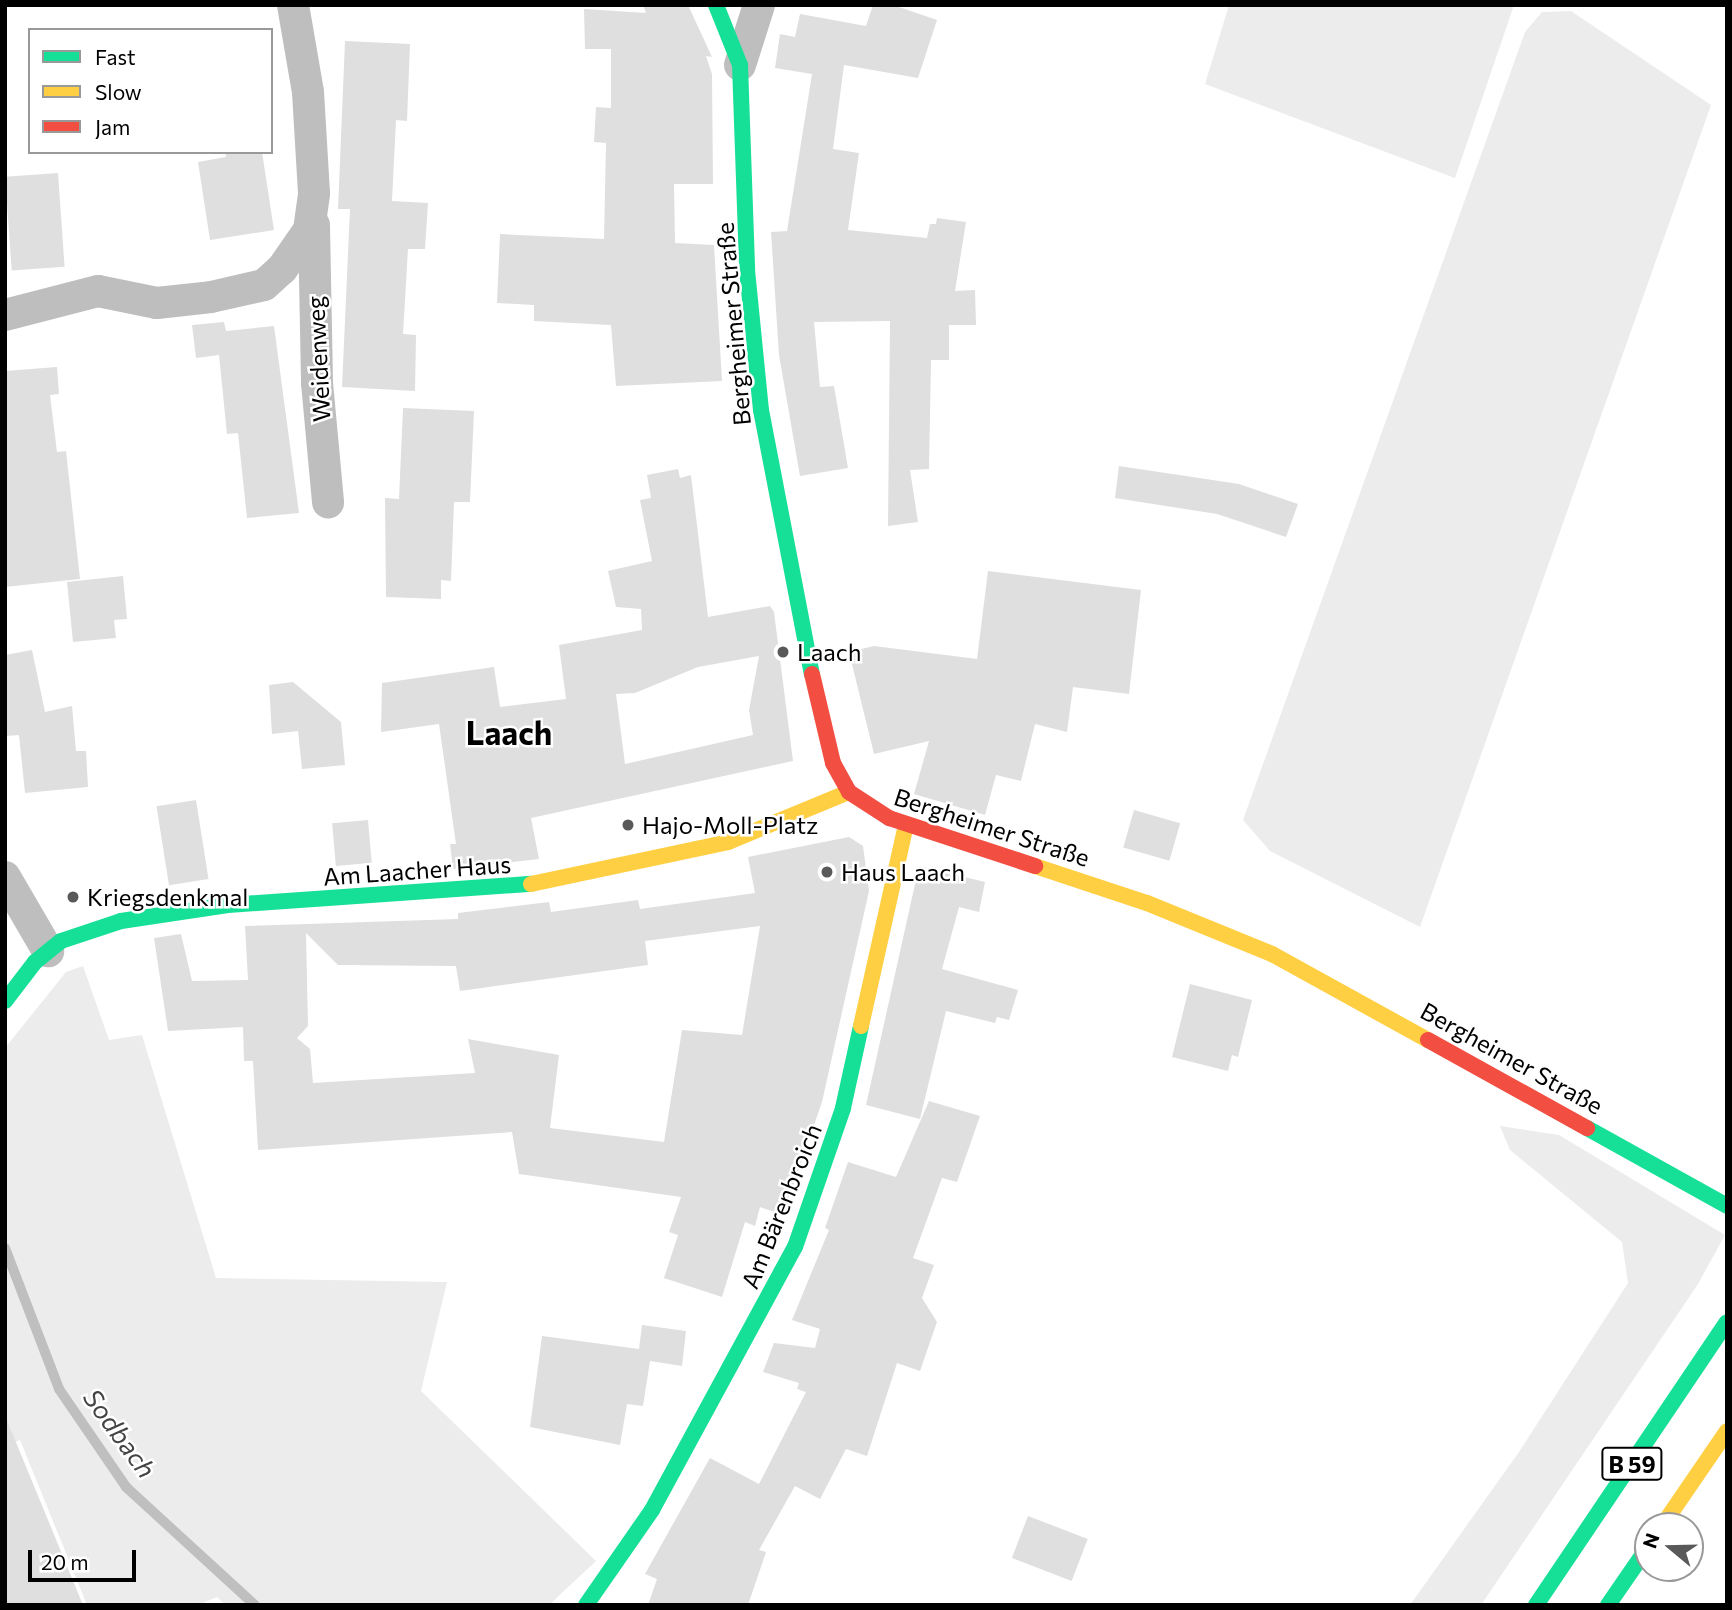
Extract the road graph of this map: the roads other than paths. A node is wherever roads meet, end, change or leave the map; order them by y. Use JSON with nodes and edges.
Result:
{"nodes":[{"id":1,"x":293,"y":5,"type":"edge"},
{"id":2,"x":716,"y":5,"type":"edge"},
{"id":3,"x":759,"y":5,"type":"edge"},
{"id":4,"x":740,"y":65,"type":"junction"},
{"id":5,"x":313,"y":216,"type":"junction"},
{"id":6,"x":5,"y":315,"type":"edge"},
{"id":7,"x":328,"y":502,"type":"dead end"},
{"id":8,"x":849,"y":792,"type":"junction"},
{"id":9,"x":906,"y":824,"type":"junction"},
{"id":10,"x":5,"y":877,"type":"edge"},
{"id":11,"x":48,"y":951,"type":"junction"},
{"id":12,"x":5,"y":1001,"type":"edge"},
{"id":13,"x":1727,"y":1206,"type":"edge"},
{"id":14,"x":1727,"y":1322,"type":"edge"},
{"id":15,"x":1727,"y":1432,"type":"edge"},
{"id":16,"x":1672,"y":1512,"type":"edge"},
{"id":17,"x":1634,"y":1567,"type":"edge"},
{"id":18,"x":586,"y":1605,"type":"edge"},
{"id":19,"x":1536,"y":1605,"type":"edge"},
{"id":20,"x":1608,"y":1605,"type":"edge"}],
"edges":[{"from":1,"to":5,"type":"street","name":"Weidenweg"},
{"from":2,"to":4,"type":"main road","name":"Bergheimer Straße"},
{"from":3,"to":4,"type":"street"},
{"from":4,"to":8,"type":"main road","name":"Bergheimer Straße"},
{"from":5,"to":6,"type":"street","name":"Weidenweg"},
{"from":5,"to":7,"type":"street","name":"Weidenweg"},
{"from":8,"to":9,"type":"main road","name":"Bergheimer Straße"},
{"from":8,"to":11,"type":"main road","name":"Am Laacher Haus"},
{"from":9,"to":13,"type":"main road","name":"Bergheimer Straße"},
{"from":9,"to":18,"type":"main road","name":"Am Bärenbroich"},
{"from":10,"to":11,"type":"street"},
{"from":11,"to":12,"type":"main road","name":"Am Laacher Haus"},
{"from":14,"to":19,"type":"main road","number":"B 59"},
{"from":15,"to":16,"type":"main road","number":"B 59"},
{"from":17,"to":20,"type":"main road"}]}
